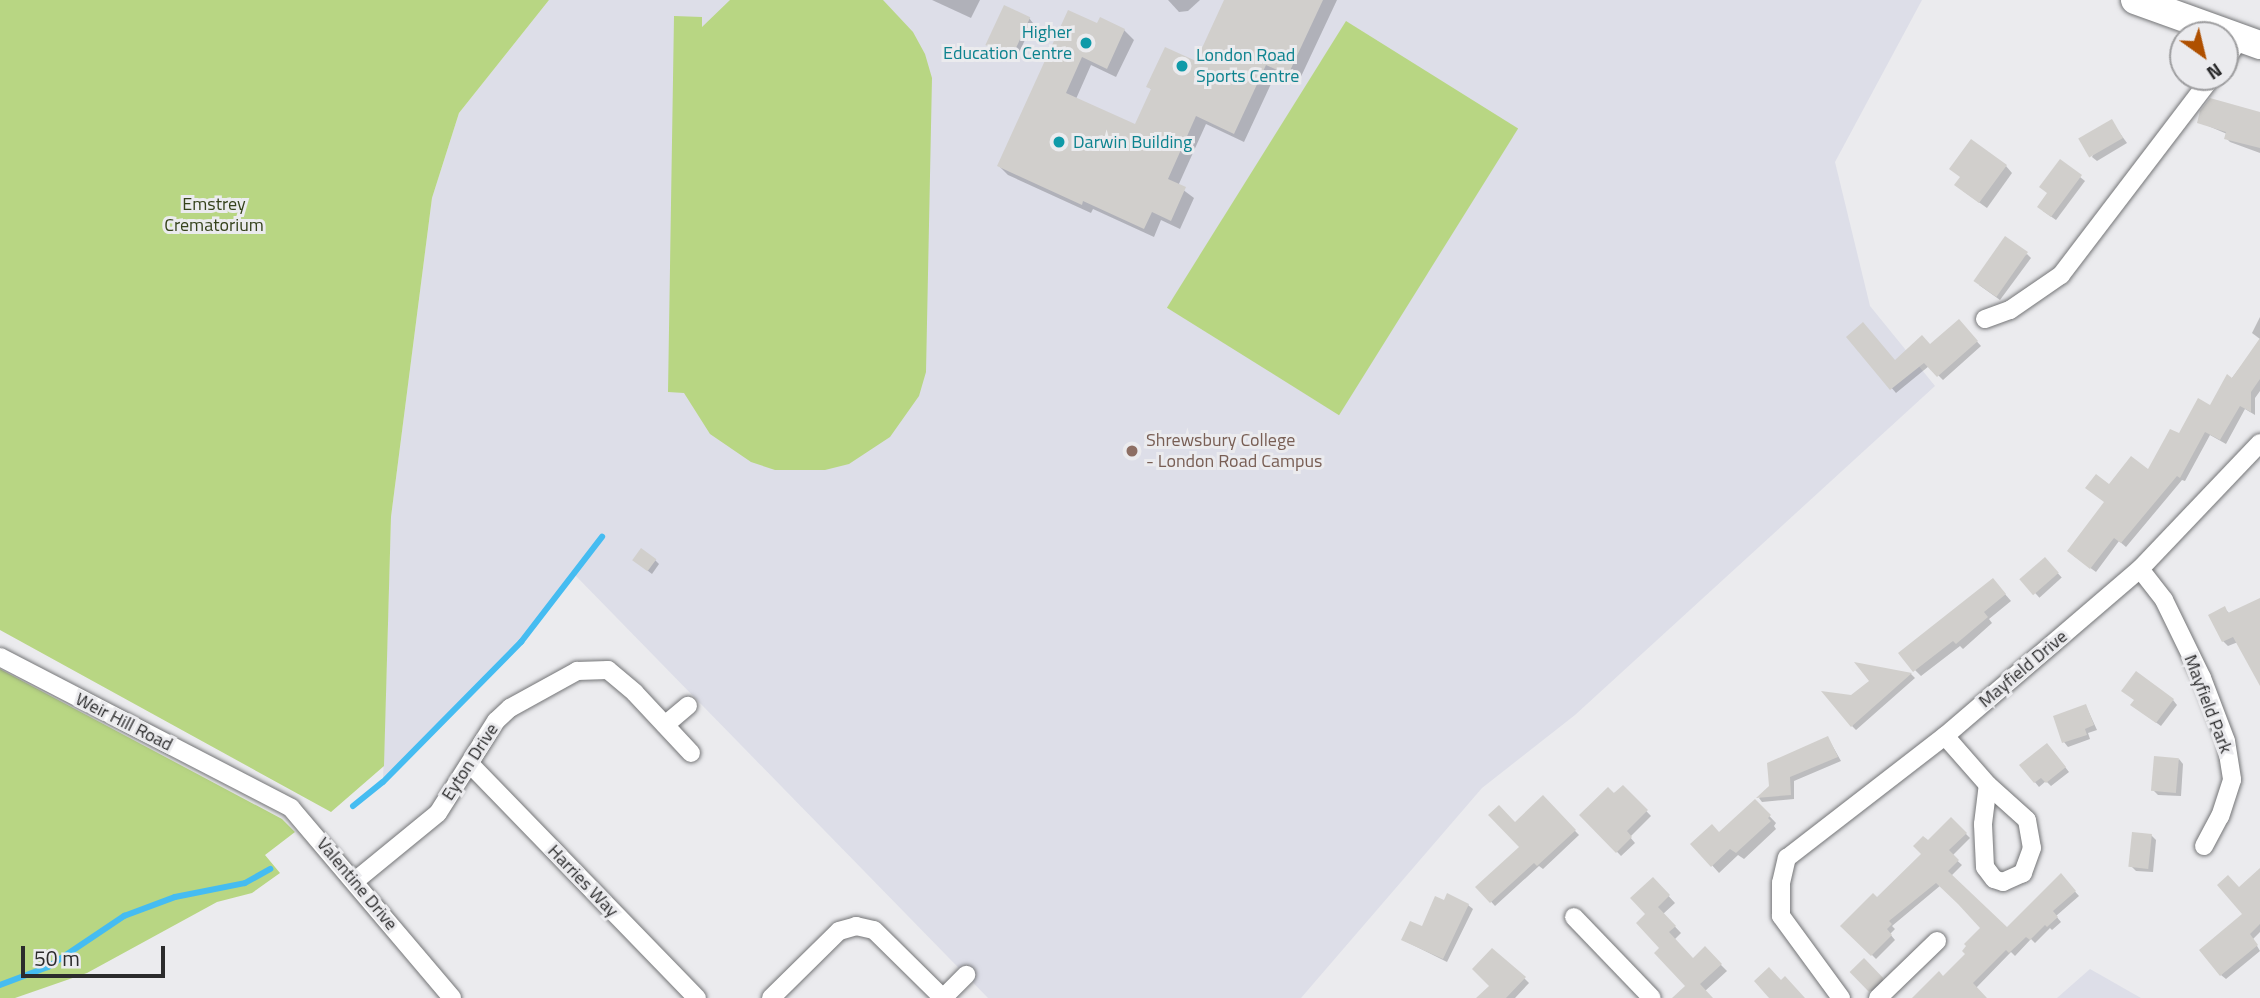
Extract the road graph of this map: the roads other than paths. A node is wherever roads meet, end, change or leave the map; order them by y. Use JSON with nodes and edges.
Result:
{"nodes":[{"id":1,"x":2135,"y":0,"type":"edge"},
{"id":2,"x":2242,"y":48,"type":"edge"},
{"id":3,"x":2201,"y":91,"type":"edge"},
{"id":4,"x":1985,"y":319,"type":"dead end"},
{"id":5,"x":2260,"y":443,"type":"edge"},
{"id":6,"x":2140,"y":569,"type":"junction"},
{"id":7,"x":0,"y":657,"type":"edge"},
{"id":8,"x":688,"y":706,"type":"dead end"},
{"id":9,"x":665,"y":725,"type":"junction"},
{"id":10,"x":1944,"y":736,"type":"junction"},
{"id":11,"x":691,"y":753,"type":"dead end"},
{"id":12,"x":470,"y":764,"type":"junction"},
{"id":13,"x":248,"y":786,"type":"joint"},
{"id":14,"x":1988,"y":786,"type":"junction"},
{"id":15,"x":2204,"y":846,"type":"dead end"},
{"id":16,"x":355,"y":881,"type":"junction"},
{"id":17,"x":1574,"y":917,"type":"dead end"},
{"id":18,"x":1937,"y":941,"type":"dead end"},
{"id":19,"x":965,"y":975,"type":"dead end"},
{"id":20,"x":452,"y":998,"type":"edge"},
{"id":21,"x":697,"y":998,"type":"edge"},
{"id":22,"x":771,"y":998,"type":"edge"},
{"id":23,"x":943,"y":998,"type":"edge"},
{"id":24,"x":1652,"y":998,"type":"edge"},
{"id":25,"x":1841,"y":998,"type":"edge"},
{"id":26,"x":1878,"y":998,"type":"edge"}],
"edges":[{"from":1,"to":2,"type":"main road"},
{"from":3,"to":4,"type":"street"},
{"from":5,"to":6,"type":"street","name":"Mayfield Drive"},
{"from":6,"to":10,"type":"street","name":"Mayfield Drive"},
{"from":6,"to":15,"type":"street","name":"Mayfield Park"},
{"from":7,"to":13,"type":"street","name":"Weir Hill Road"},
{"from":8,"to":9,"type":"street"},
{"from":9,"to":11,"type":"street","name":"Eyton Drive"},
{"from":9,"to":12,"type":"street","name":"Eyton Drive"},
{"from":10,"to":14,"type":"street"},
{"from":10,"to":25,"type":"street","name":"Mayfield Drive"},
{"from":12,"to":16,"type":"street","name":"Eyton Drive"},
{"from":12,"to":21,"type":"street","name":"Harries Way"},
{"from":13,"to":16,"type":"street","name":"Valentine Drive"},
{"from":14,"to":14,"type":"street"},
{"from":16,"to":20,"type":"street","name":"Valentine Drive"},
{"from":17,"to":24,"type":"street"},
{"from":18,"to":26,"type":"street"},
{"from":19,"to":23,"type":"street"},
{"from":22,"to":23,"type":"street"}]}
